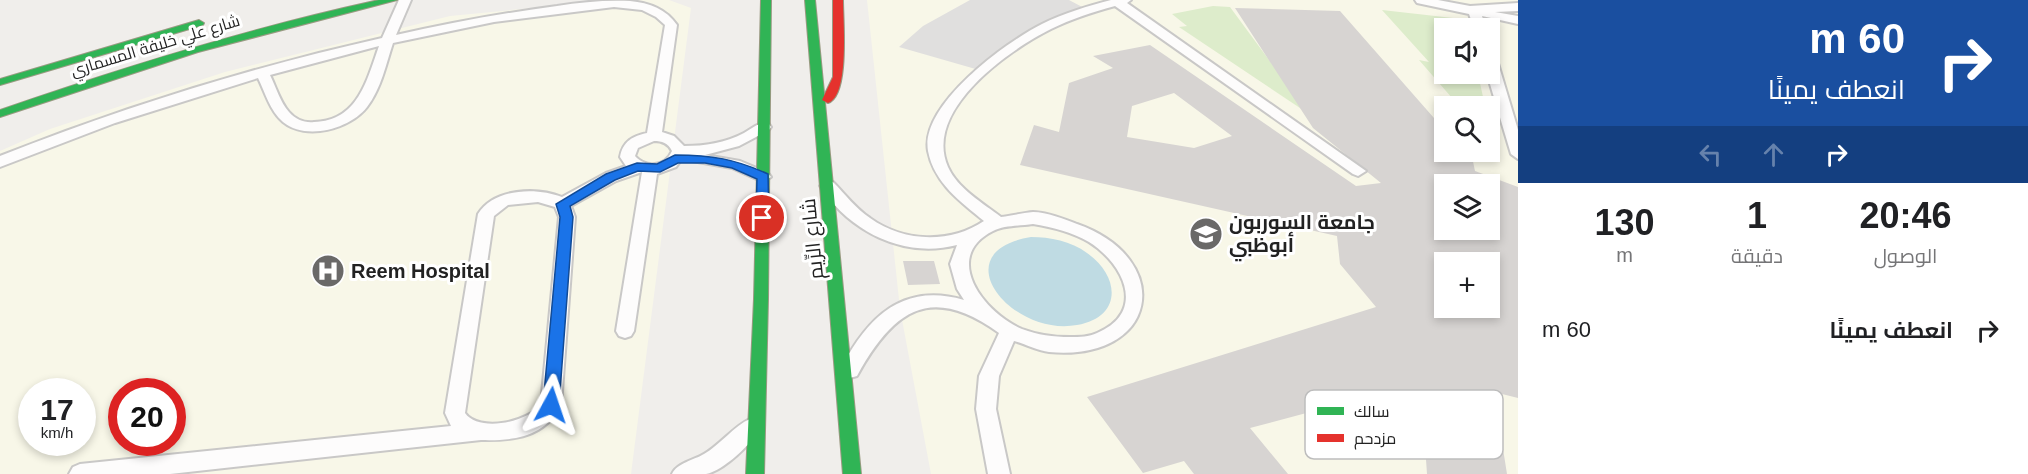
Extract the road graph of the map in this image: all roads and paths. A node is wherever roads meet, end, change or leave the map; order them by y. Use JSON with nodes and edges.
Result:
{"nodes":[{"id":1,"x":392,"y":0,"type":"edge"},
{"id":2,"x":405,"y":0,"type":"edge"},
{"id":3,"x":751,"y":0,"type":"edge"},
{"id":4,"x":766,"y":0,"type":"edge"},
{"id":5,"x":810,"y":0,"type":"edge"},
{"id":6,"x":838,"y":0,"type":"edge"},
{"id":7,"x":1421,"y":0,"type":"edge"},
{"id":8,"x":1121,"y":1,"type":"edge"},
{"id":9,"x":1518,"y":7,"type":"edge"},
{"id":10,"x":1474,"y":9,"type":"junction"},
{"id":11,"x":766,"y":17,"type":"junction"},
{"id":12,"x":1477,"y":18,"type":"edge"},
{"id":13,"x":208,"y":20,"type":"dead end"},
{"id":14,"x":1518,"y":20,"type":"edge"},
{"id":15,"x":387,"y":39,"type":"junction"},
{"id":16,"x":262,"y":72,"type":"junction"},
{"id":17,"x":0,"y":82,"type":"edge"},
{"id":18,"x":1497,"y":84,"type":"edge"},
{"id":19,"x":0,"y":114,"type":"edge"},
{"id":20,"x":820,"y":118,"type":"junction"},
{"id":21,"x":764,"y":127,"type":"junction"},
{"id":22,"x":654,"y":136,"type":"junction"},
{"id":23,"x":1518,"y":153,"type":"edge"},
{"id":24,"x":677,"y":155,"type":"junction"},
{"id":25,"x":0,"y":162,"type":"edge"},
{"id":26,"x":644,"y":168,"type":"junction"},
{"id":27,"x":1358,"y":171,"type":"dead end"},
{"id":28,"x":763,"y":177,"type":"junction"},
{"id":29,"x":827,"y":184,"type":"junction"},
{"id":30,"x":562,"y":204,"type":"junction"},
{"id":31,"x":996,"y":222,"type":"junction"},
{"id":32,"x":979,"y":231,"type":"junction"},
{"id":33,"x":980,"y":310,"type":"junction"},
{"id":34,"x":625,"y":331,"type":"dead end"},
{"id":35,"x":1009,"y":332,"type":"junction"},
{"id":36,"x":845,"y":379,"type":"junction"},
{"id":37,"x":756,"y":420,"type":"junction"},
{"id":38,"x":480,"y":432,"type":"junction"},
{"id":39,"x":80,"y":474,"type":"edge"},
{"id":40,"x":683,"y":474,"type":"edge"},
{"id":41,"x":755,"y":474,"type":"edge"},
{"id":42,"x":852,"y":474,"type":"edge"},
{"id":43,"x":999,"y":474,"type":"edge"}],
"edges":[{"from":1,"to":19,"type":"street","name":"شارع علي خليفة المسماري"},
{"from":2,"to":15,"type":"lane"},
{"from":3,"to":11,"type":"street"},
{"from":4,"to":11,"type":"street"},
{"from":5,"to":20,"type":"street","name":"شارع الرِّيم"},
{"from":6,"to":20,"type":"street"},
{"from":7,"to":10,"type":"lane"},
{"from":8,"to":27,"type":"lane"},
{"from":8,"to":31,"type":"lane"},
{"from":9,"to":10,"type":"lane"},
{"from":10,"to":12,"type":"lane"},
{"from":10,"to":14,"type":"lane"},
{"from":11,"to":21,"type":"street"},
{"from":13,"to":17,"type":"street","name":"شارع علي خليفة المسماري"},
{"from":15,"to":16,"type":"lane"},
{"from":15,"to":16,"type":"lane"},
{"from":15,"to":22,"type":"lane"},
{"from":16,"to":25,"type":"lane"},
{"from":18,"to":23,"type":"lane"},
{"from":20,"to":29,"type":"street","name":"شارع الرِّيم"},
{"from":21,"to":24,"type":"lane"},
{"from":21,"to":28,"type":"street"},
{"from":22,"to":24,"type":"lane"},
{"from":22,"to":26,"type":"lane"},
{"from":24,"to":26,"type":"lane"},
{"from":24,"to":28,"type":"lane"},
{"from":26,"to":30,"type":"lane"},
{"from":26,"to":34,"type":"lane"},
{"from":28,"to":37,"type":"street"},
{"from":29,"to":32,"type":"lane"},
{"from":29,"to":36,"type":"street","name":"شارع الرِّيم"},
{"from":30,"to":38,"type":"lane"},
{"from":30,"to":38,"type":"lane"},
{"from":31,"to":32,"type":"lane"},
{"from":31,"to":35,"type":"lane"},
{"from":32,"to":33,"type":"lane"},
{"from":33,"to":35,"type":"lane"},
{"from":33,"to":36,"type":"lane"},
{"from":35,"to":43,"type":"lane"},
{"from":36,"to":42,"type":"street","name":"شارع الرِّيم"},
{"from":37,"to":40,"type":"lane"},
{"from":37,"to":41,"type":"street"},
{"from":38,"to":39,"type":"lane"}]}
